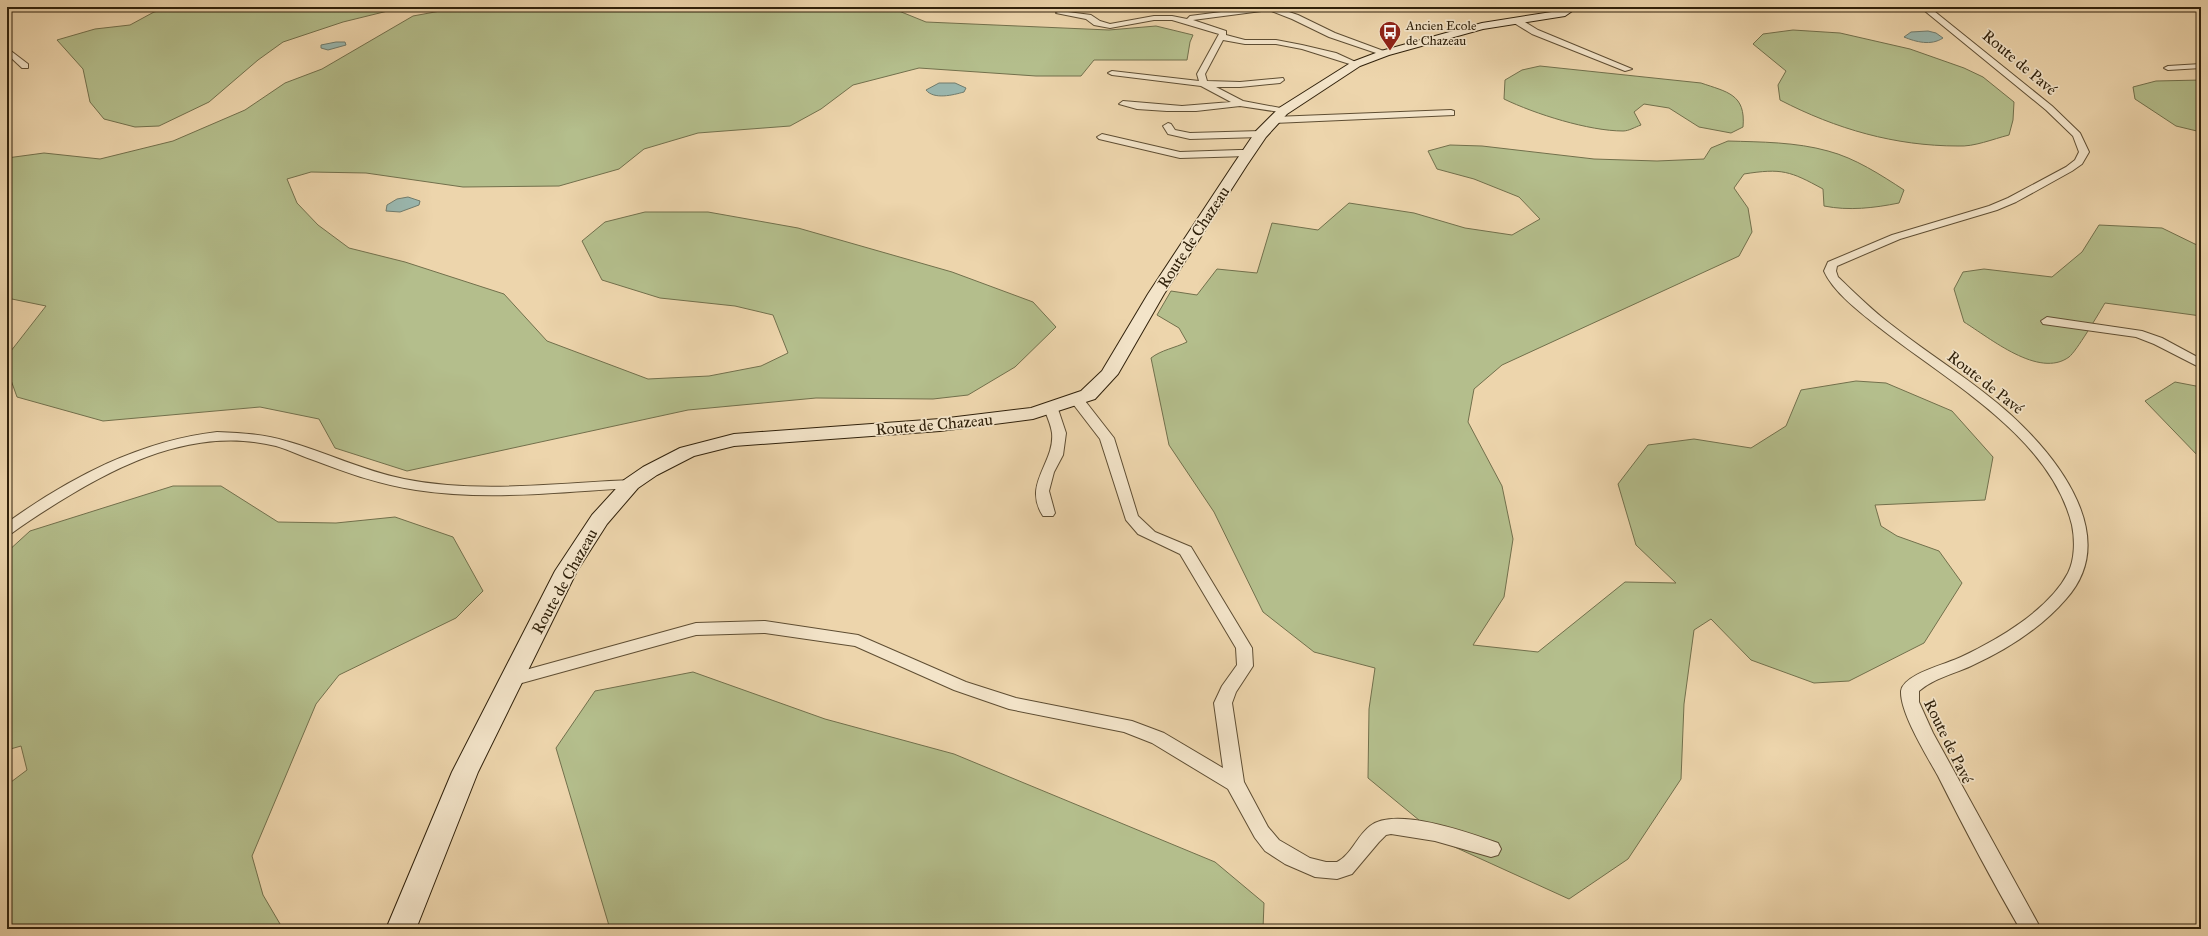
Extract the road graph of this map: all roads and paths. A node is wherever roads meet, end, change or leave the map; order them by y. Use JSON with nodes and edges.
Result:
{"nodes":[{"id":1,"x":1267,"y":7,"type":"edge"},
{"id":2,"x":1573,"y":7,"type":"edge"},
{"id":3,"x":1924,"y":7,"type":"edge"},
{"id":4,"x":1060,"y":13,"type":"dead end"},
{"id":5,"x":1190,"y":18,"type":"dead end"},
{"id":6,"x":1517,"y":21,"type":"junction"},
{"id":7,"x":1222,"y":37,"type":"junction"},
{"id":8,"x":7,"y":50,"type":"edge"},
{"id":9,"x":1385,"y":53,"type":"junction"},
{"id":10,"x":1356,"y":64,"type":"junction"},
{"id":11,"x":25,"y":66,"type":"dead end"},
{"id":12,"x":2201,"y":66,"type":"edge"},
{"id":13,"x":2168,"y":68,"type":"dead end"},
{"id":14,"x":1628,"y":69,"type":"dead end"},
{"id":15,"x":1112,"y":73,"type":"dead end"},
{"id":16,"x":1280,"y":80,"type":"dead end"},
{"id":17,"x":1204,"y":84,"type":"junction"},
{"id":18,"x":1240,"y":103,"type":"junction"},
{"id":19,"x":1123,"y":104,"type":"dead end"},
{"id":20,"x":1451,"y":112,"type":"dead end"},
{"id":21,"x":1278,"y":115,"type":"junction"},
{"id":22,"x":1168,"y":126,"type":"dead end"},
{"id":23,"x":1261,"y":134,"type":"junction"},
{"id":24,"x":1102,"y":137,"type":"dead end"},
{"id":25,"x":1248,"y":153,"type":"junction"},
{"id":26,"x":2047,"y":321,"type":"dead end"},
{"id":27,"x":2201,"y":364,"type":"edge"},
{"id":28,"x":1077,"y":400,"type":"junction"},
{"id":29,"x":1052,"y":409,"type":"junction"},
{"id":30,"x":632,"y":484,"type":"junction"},
{"id":31,"x":1048,"y":513,"type":"dead end"},
{"id":32,"x":7,"y":530,"type":"edge"},
{"id":33,"x":511,"y":680,"type":"junction"},
{"id":34,"x":1235,"y":784,"type":"junction"},
{"id":35,"x":1491,"y":849,"type":"dead end"},
{"id":36,"x":402,"y":929,"type":"edge"},
{"id":37,"x":2031,"y":929,"type":"edge"}],
"edges":[{"from":1,"to":5,"type":"street"},
{"from":1,"to":9,"type":"street"},
{"from":2,"to":6,"type":"main road","name":"Route de Chazeau"},
{"from":3,"to":37,"type":"street","name":"Route de Pavé"},
{"from":4,"to":7,"type":"street"},
{"from":6,"to":9,"type":"main road","name":"Route de Chazeau"},
{"from":6,"to":14,"type":"street"},
{"from":7,"to":10,"type":"street"},
{"from":7,"to":17,"type":"street"},
{"from":8,"to":11,"type":"street"},
{"from":9,"to":10,"type":"main road","name":"Route de Chazeau"},
{"from":10,"to":21,"type":"main road","name":"Route de Chazeau"},
{"from":12,"to":13,"type":"street"},
{"from":15,"to":17,"type":"street"},
{"from":16,"to":17,"type":"street"},
{"from":17,"to":18,"type":"street"},
{"from":18,"to":19,"type":"street"},
{"from":18,"to":21,"type":"street"},
{"from":20,"to":21,"type":"street"},
{"from":21,"to":23,"type":"main road","name":"Route de Chazeau"},
{"from":22,"to":23,"type":"street"},
{"from":23,"to":25,"type":"main road","name":"Route de Chazeau"},
{"from":24,"to":25,"type":"street"},
{"from":25,"to":28,"type":"main road","name":"Route de Chazeau"},
{"from":26,"to":27,"type":"street"},
{"from":28,"to":29,"type":"main road","name":"Route de Chazeau"},
{"from":28,"to":34,"type":"street"},
{"from":29,"to":30,"type":"main road","name":"Route de Chazeau"},
{"from":29,"to":31,"type":"street"},
{"from":30,"to":32,"type":"street"},
{"from":30,"to":33,"type":"main road","name":"Route de Chazeau"},
{"from":33,"to":34,"type":"street"},
{"from":33,"to":36,"type":"main road","name":"Route de Chazeau"},
{"from":34,"to":35,"type":"street"}]}
